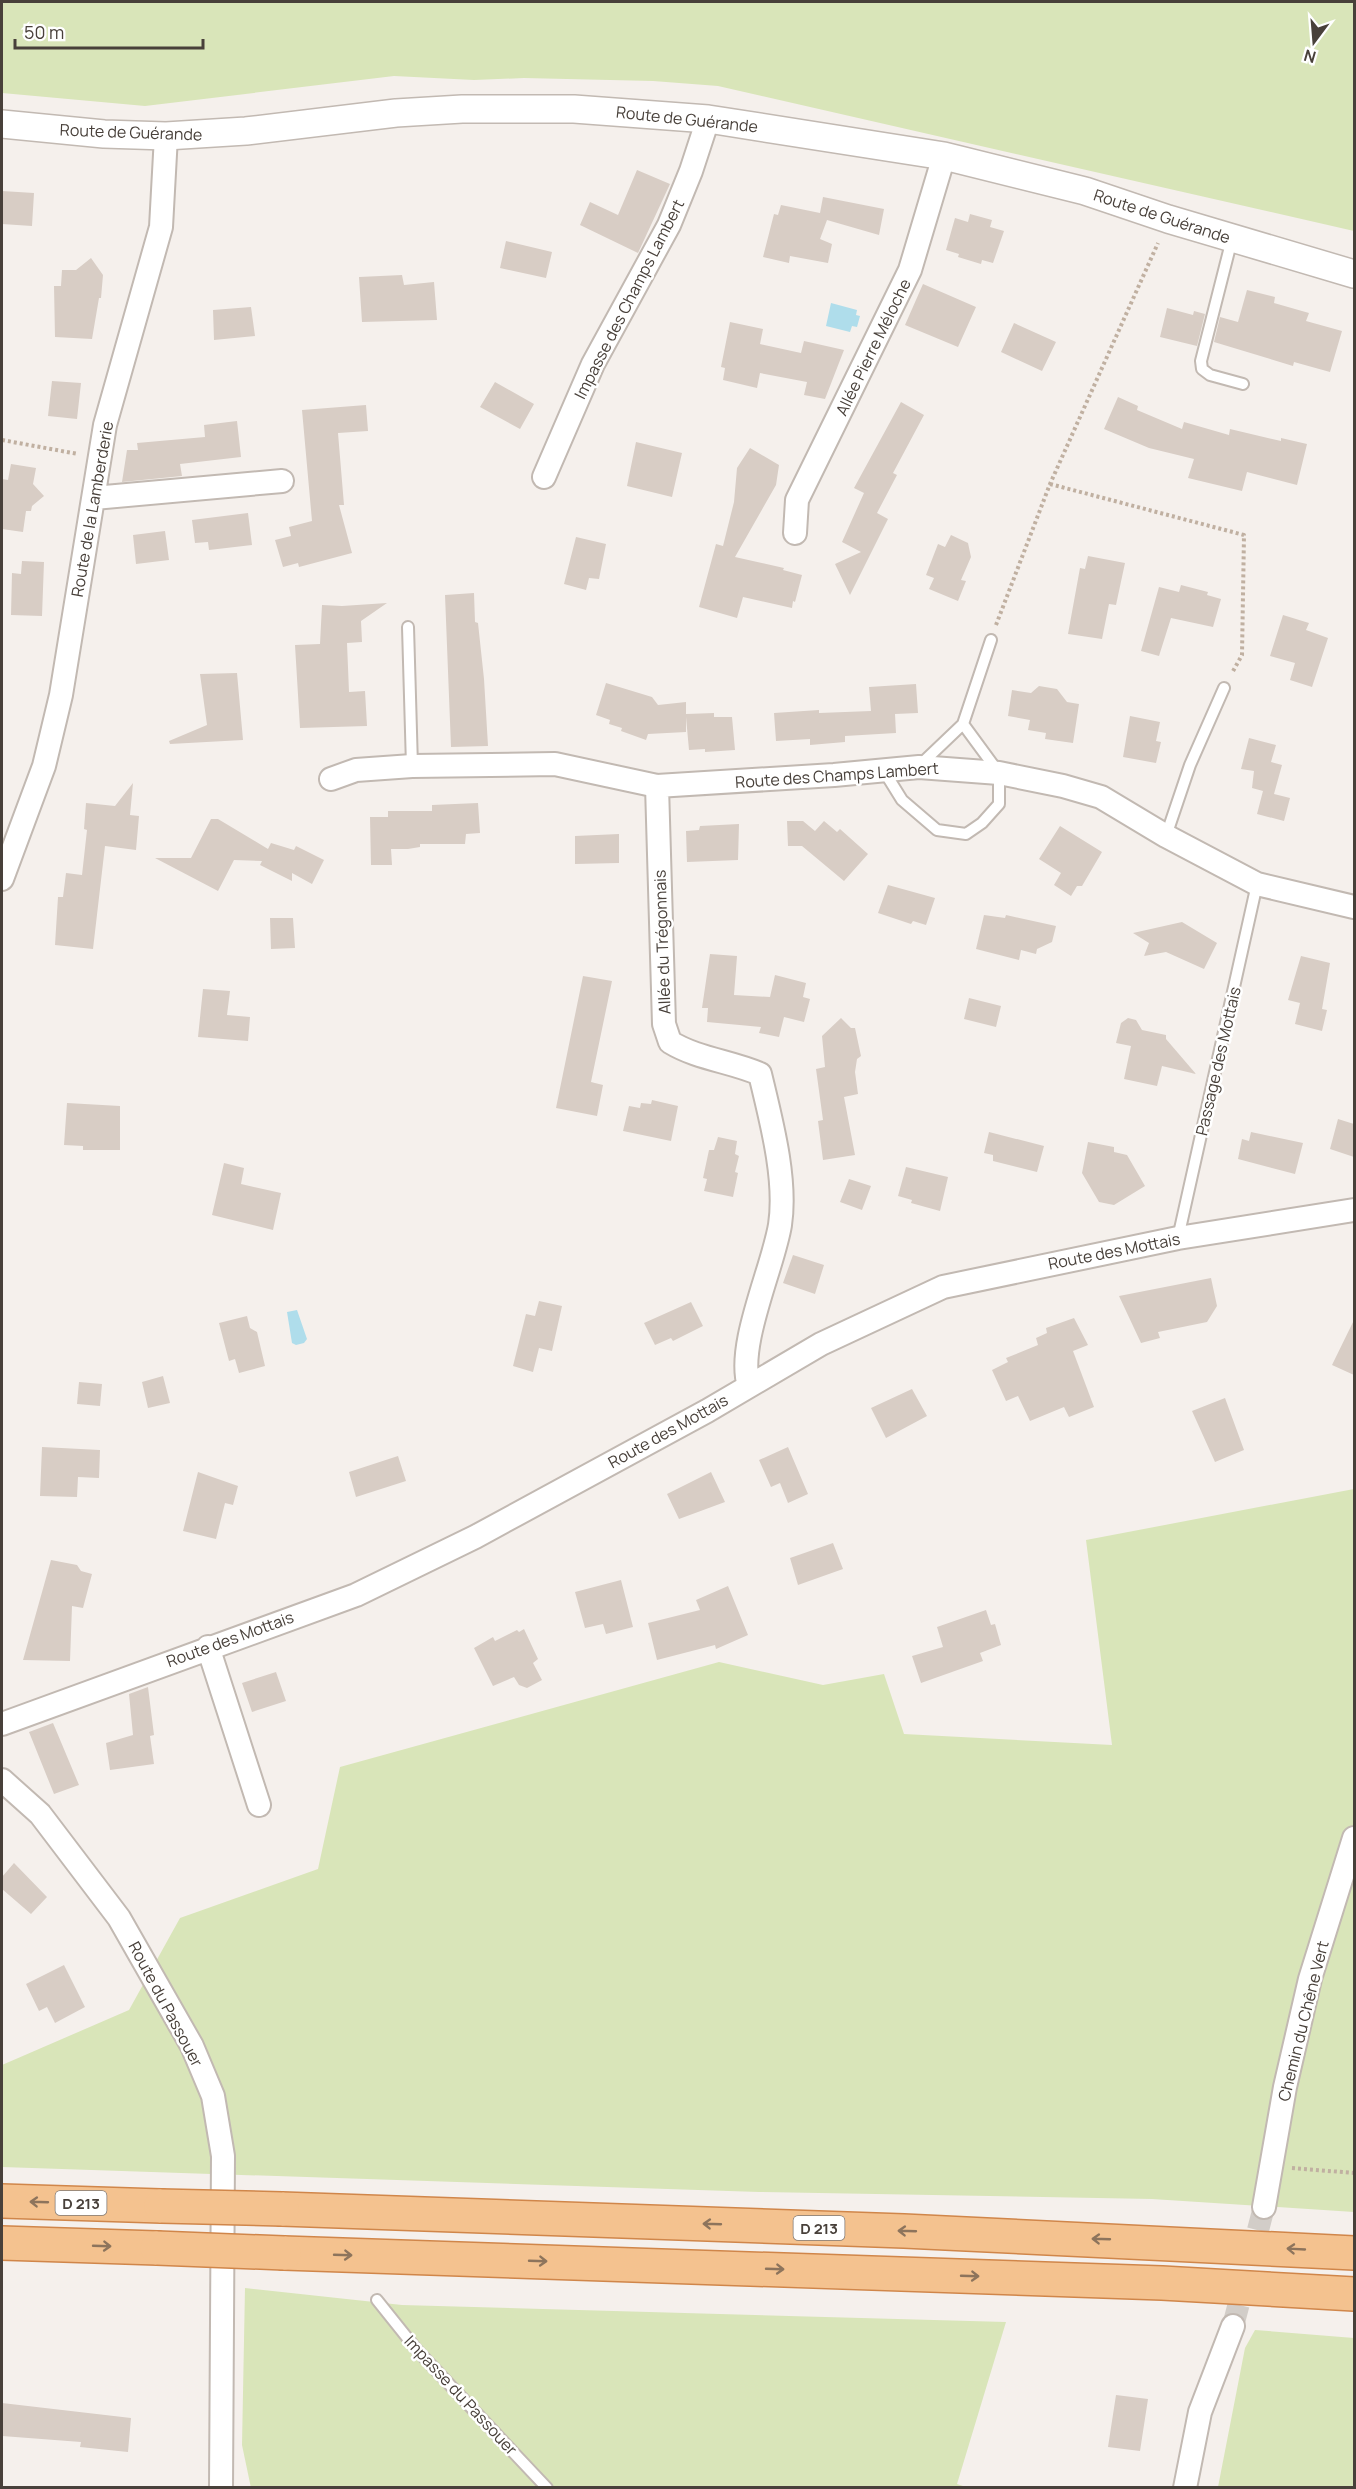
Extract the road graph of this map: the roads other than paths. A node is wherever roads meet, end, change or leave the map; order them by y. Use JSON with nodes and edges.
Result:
{"nodes":[{"id":1,"x":708,"y":119,"type":"junction"},
{"id":2,"x":2,"y":124,"type":"edge"},
{"id":3,"x":166,"y":136,"type":"junction"},
{"id":4,"x":944,"y":156,"type":"junction"},
{"id":5,"x":1232,"y":239,"type":"junction"},
{"id":6,"x":1354,"y":274,"type":"edge"},
{"id":7,"x":1243,"y":384,"type":"dead end"},
{"id":8,"x":544,"y":477,"type":"dead end"},
{"id":9,"x":282,"y":481,"type":"dead end"},
{"id":10,"x":94,"y":498,"type":"junction"},
{"id":11,"x":795,"y":533,"type":"dead end"},
{"id":12,"x":408,"y":627,"type":"dead end"},
{"id":13,"x":991,"y":640,"type":"road end"},
{"id":14,"x":1224,"y":688,"type":"road end"},
{"id":15,"x":963,"y":724,"type":"junction"},
{"id":16,"x":412,"y":766,"type":"junction"},
{"id":17,"x":918,"y":767,"type":"junction"},
{"id":18,"x":884,"y":770,"type":"junction"},
{"id":19,"x":999,"y":773,"type":"junction"},
{"id":20,"x":331,"y":779,"type":"dead end"},
{"id":21,"x":657,"y":786,"type":"junction"},
{"id":22,"x":1166,"y":836,"type":"junction"},
{"id":23,"x":2,"y":879,"type":"edge"},
{"id":24,"x":1257,"y":884,"type":"junction"},
{"id":25,"x":1354,"y":907,"type":"edge"},
{"id":26,"x":1354,"y":1210,"type":"edge"},
{"id":27,"x":1178,"y":1238,"type":"junction"},
{"id":28,"x":749,"y":1386,"type":"junction"},
{"id":29,"x":208,"y":1647,"type":"junction"},
{"id":30,"x":2,"y":1724,"type":"edge"},
{"id":31,"x":2,"y":1780,"type":"edge"},
{"id":32,"x":259,"y":1805,"type":"dead end"},
{"id":33,"x":1354,"y":1838,"type":"edge"},
{"id":34,"x":2,"y":2201,"type":"edge"},
{"id":35,"x":1264,"y":2206,"type":"tunnel mouth"},
{"id":36,"x":2,"y":2243,"type":"edge"},
{"id":37,"x":1354,"y":2253,"type":"edge"},
{"id":38,"x":1354,"y":2294,"type":"edge"},
{"id":39,"x":377,"y":2300,"type":"dead end"},
{"id":40,"x":1233,"y":2326,"type":"tunnel mouth"},
{"id":41,"x":221,"y":2487,"type":"edge"},
{"id":42,"x":547,"y":2487,"type":"edge"},
{"id":43,"x":1185,"y":2487,"type":"edge"}],
"edges":[{"from":1,"to":3,"type":"street","name":"Route de Guérande"},
{"from":1,"to":4,"type":"street","name":"Route de Guérande"},
{"from":1,"to":8,"type":"street","name":"Impasse des Champs Lambert"},
{"from":2,"to":3,"type":"street","name":"Route de Guérande"},
{"from":3,"to":10,"type":"street","name":"Route de la Lamberderie"},
{"from":4,"to":5,"type":"street","name":"Route de Guérande"},
{"from":4,"to":11,"type":"street","name":"Allée Pierre Méloche"},
{"from":5,"to":6,"type":"street","name":"Route de Guérande"},
{"from":5,"to":7,"type":"lane"},
{"from":9,"to":10,"type":"street"},
{"from":10,"to":23,"type":"street","name":"Route de la Lamberderie"},
{"from":12,"to":16,"type":"lane"},
{"from":13,"to":15,"type":"lane"},
{"from":14,"to":22,"type":"lane"},
{"from":15,"to":17,"type":"lane"},
{"from":15,"to":19,"type":"lane"},
{"from":16,"to":20,"type":"street","name":"Route des Champs Lambert"},
{"from":16,"to":21,"type":"street","name":"Route des Champs Lambert"},
{"from":17,"to":18,"type":"street","name":"Route des Champs Lambert"},
{"from":17,"to":19,"type":"street","name":"Route des Champs Lambert"},
{"from":18,"to":19,"type":"lane"},
{"from":18,"to":21,"type":"street","name":"Route des Champs Lambert"},
{"from":19,"to":22,"type":"street","name":"Route des Champs Lambert"},
{"from":21,"to":28,"type":"street","name":"Allée du Trégonnais"},
{"from":22,"to":24,"type":"street","name":"Route des Champs Lambert"},
{"from":24,"to":25,"type":"street","name":"Route des Champs Lambert"},
{"from":24,"to":27,"type":"lane","name":"Passage des Mottais"},
{"from":26,"to":27,"type":"street","name":"Route des Mottais"},
{"from":27,"to":28,"type":"street","name":"Route des Mottais"},
{"from":28,"to":29,"type":"street","name":"Route des Mottais"},
{"from":29,"to":30,"type":"street","name":"Route des Mottais"},
{"from":29,"to":32,"type":"street"},
{"from":31,"to":41,"type":"street","name":"Route du Passouer"},
{"from":33,"to":35,"type":"street","name":"Chemin du Chêne Vert"},
{"from":37,"to":34,"type":"highway","number":"D 213","one_way":true,"bridge":true},
{"from":36,"to":38,"type":"highway","one_way":true,"bridge":true},
{"from":39,"to":42,"type":"lane","name":"Impasse du Passouer"},
{"from":40,"to":43,"type":"street"}]}
